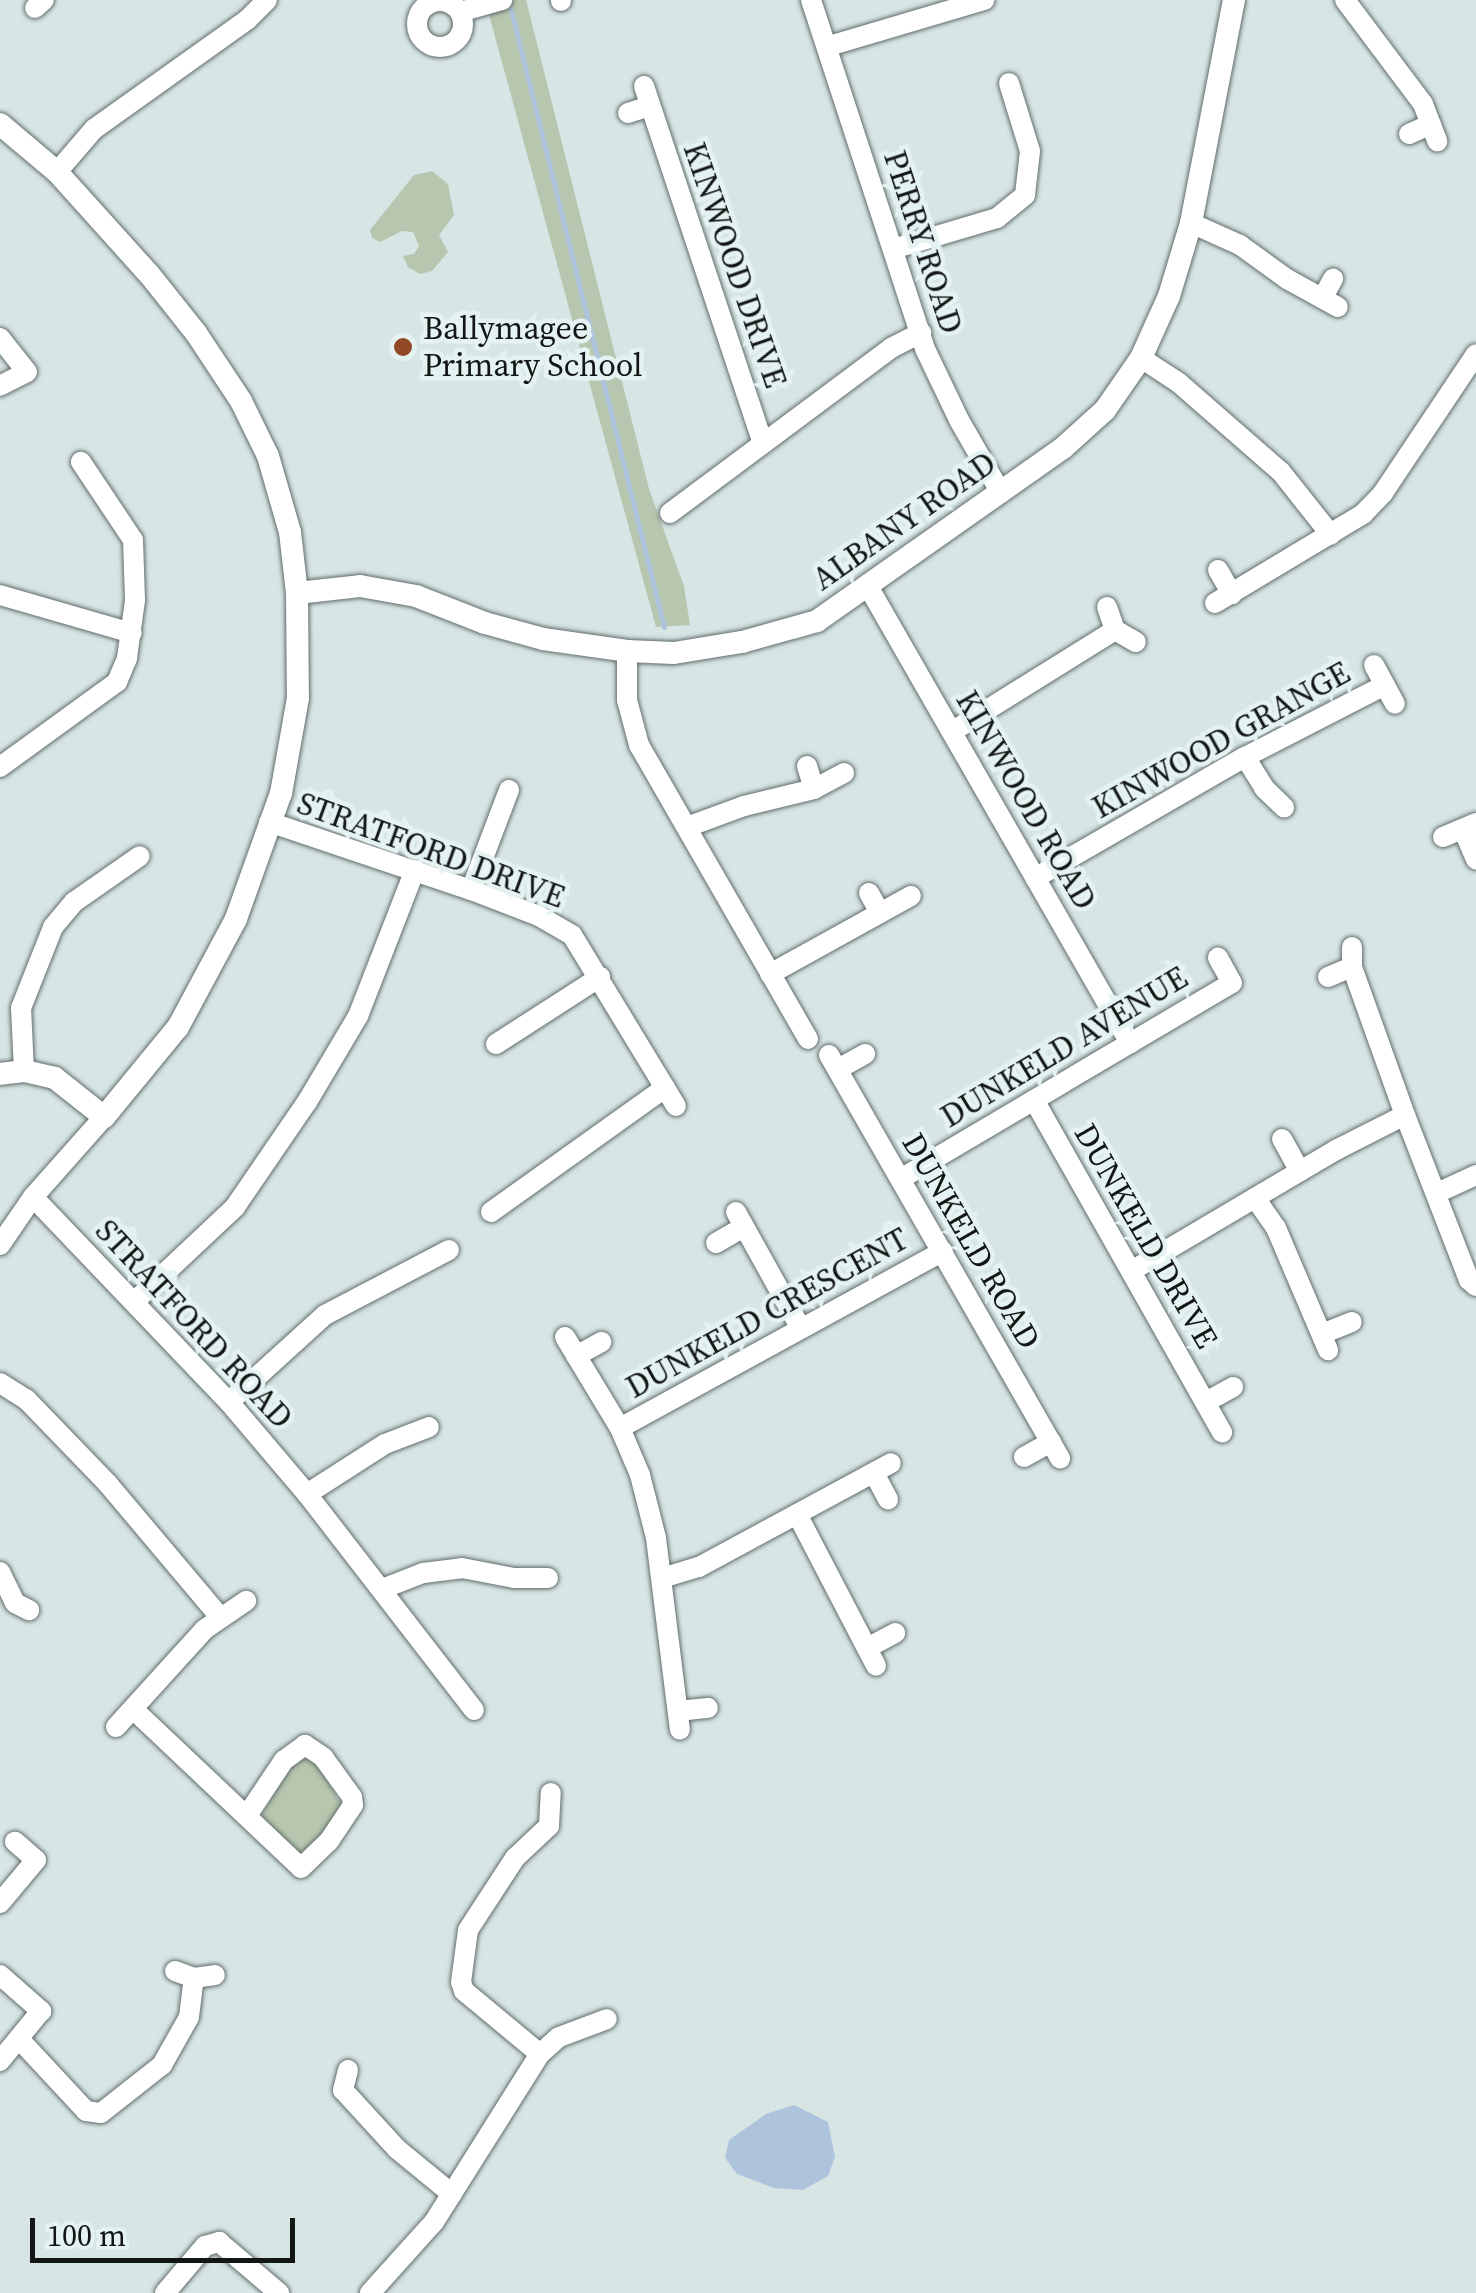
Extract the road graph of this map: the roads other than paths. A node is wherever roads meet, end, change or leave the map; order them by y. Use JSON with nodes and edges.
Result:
{"nodes":[{"id":1,"x":266,"y":0,"type":"edge"},
{"id":2,"x":502,"y":0,"type":"edge"},
{"id":3,"x":811,"y":0,"type":"edge"},
{"id":4,"x":983,"y":0,"type":"edge"},
{"id":5,"x":1234,"y":0,"type":"edge"},
{"id":6,"x":1345,"y":0,"type":"edge"},
{"id":7,"x":460,"y":12,"type":"dead end"},
{"id":8,"x":829,"y":46,"type":"junction"},
{"id":9,"x":1009,"y":83,"type":"dead end"},
{"id":10,"x":628,"y":113,"type":"dead end"},
{"id":11,"x":0,"y":124,"type":"edge"},
{"id":12,"x":1409,"y":134,"type":"dead end"},
{"id":13,"x":58,"y":172,"type":"junction"},
{"id":14,"x":1191,"y":222,"type":"junction"},
{"id":15,"x":893,"y":249,"type":"junction"},
{"id":16,"x":1331,"y":294,"type":"dead end"},
{"id":17,"x":921,"y":333,"type":"junction"},
{"id":18,"x":0,"y":338,"type":"edge"},
{"id":19,"x":1142,"y":358,"type":"junction"},
{"id":20,"x":1473,"y":368,"type":"edge"},
{"id":21,"x":0,"y":386,"type":"edge"},
{"id":22,"x":763,"y":444,"type":"junction"},
{"id":23,"x":82,"y":462,"type":"dead end"},
{"id":24,"x":1001,"y":492,"type":"junction"},
{"id":25,"x":670,"y":513,"type":"dead end"},
{"id":26,"x":1331,"y":535,"type":"junction"},
{"id":27,"x":1218,"y":570,"type":"dead end"},
{"id":28,"x":869,"y":588,"type":"junction"},
{"id":29,"x":297,"y":593,"type":"junction"},
{"id":30,"x":0,"y":594,"type":"edge"},
{"id":31,"x":1107,"y":607,"type":"dead end"},
{"id":32,"x":1115,"y":630,"type":"junction"},
{"id":33,"x":132,"y":633,"type":"junction"},
{"id":34,"x":1136,"y":642,"type":"dead end"},
{"id":35,"x":626,"y":651,"type":"junction"},
{"id":36,"x":1374,"y":665,"type":"dead end"},
{"id":37,"x":953,"y":730,"type":"junction"},
{"id":38,"x":1245,"y":757,"type":"junction"},
{"id":39,"x":0,"y":766,"type":"edge"},
{"id":40,"x":807,"y":766,"type":"dead end"},
{"id":41,"x":844,"y":773,"type":"dead end"},
{"id":42,"x":814,"y":789,"type":"junction"},
{"id":43,"x":508,"y":790,"type":"dead end"},
{"id":44,"x":1284,"y":807,"type":"dead end"},
{"id":45,"x":270,"y":822,"type":"junction"},
{"id":46,"x":686,"y":827,"type":"junction"},
{"id":47,"x":1460,"y":830,"type":"edge"},
{"id":48,"x":140,"y":856,"type":"dead end"},
{"id":49,"x":1476,"y":859,"type":"edge"},
{"id":50,"x":415,"y":870,"type":"junction"},
{"id":51,"x":1035,"y":878,"type":"junction"},
{"id":52,"x":470,"y":890,"type":"junction"},
{"id":53,"x":869,"y":893,"type":"dead end"},
{"id":54,"x":910,"y":896,"type":"dead end"},
{"id":55,"x":880,"y":913,"type":"junction"},
{"id":56,"x":1218,"y":958,"type":"dead end"},
{"id":57,"x":770,"y":974,"type":"junction"},
{"id":58,"x":600,"y":977,"type":"junction"},
{"id":59,"x":1328,"y":977,"type":"dead end"},
{"id":60,"x":808,"y":1040,"type":"dead end"},
{"id":61,"x":1130,"y":1043,"type":"junction"},
{"id":62,"x":496,"y":1044,"type":"dead end"},
{"id":63,"x":866,"y":1054,"type":"dead end"},
{"id":64,"x":24,"y":1071,"type":"junction"},
{"id":65,"x":0,"y":1074,"type":"edge"},
{"id":66,"x":664,"y":1088,"type":"junction"},
{"id":67,"x":1034,"y":1100,"type":"junction"},
{"id":68,"x":676,"y":1106,"type":"dead end"},
{"id":69,"x":1406,"y":1115,"type":"junction"},
{"id":70,"x":104,"y":1117,"type":"junction"},
{"id":71,"x":1282,"y":1139,"type":"dead end"},
{"id":72,"x":1300,"y":1171,"type":"junction"},
{"id":73,"x":1476,"y":1175,"type":"edge"},
{"id":74,"x":902,"y":1178,"type":"junction"},
{"id":75,"x":1437,"y":1192,"type":"junction"},
{"id":76,"x":33,"y":1197,"type":"junction"},
{"id":77,"x":1255,"y":1198,"type":"junction"},
{"id":78,"x":490,"y":1212,"type":"dead end"},
{"id":79,"x":716,"y":1243,"type":"dead end"},
{"id":80,"x":0,"y":1245,"type":"edge"},
{"id":81,"x":450,"y":1250,"type":"dead end"},
{"id":82,"x":943,"y":1252,"type":"junction"},
{"id":83,"x":1133,"y":1270,"type":"junction"},
{"id":84,"x":1476,"y":1286,"type":"edge"},
{"id":85,"x":134,"y":1302,"type":"junction"},
{"id":86,"x":1352,"y":1322,"type":"dead end"},
{"id":87,"x":800,"y":1327,"type":"junction"},
{"id":88,"x":601,"y":1342,"type":"dead end"},
{"id":89,"x":0,"y":1383,"type":"edge"},
{"id":90,"x":1233,"y":1387,"type":"dead end"},
{"id":91,"x":229,"y":1402,"type":"junction"},
{"id":92,"x":1206,"y":1402,"type":"junction"},
{"id":93,"x":429,"y":1427,"type":"dead end"},
{"id":94,"x":620,"y":1428,"type":"junction"},
{"id":95,"x":1222,"y":1432,"type":"dead end"},
{"id":96,"x":1024,"y":1457,"type":"dead end"},
{"id":97,"x":307,"y":1494,"type":"junction"},
{"id":98,"x":888,"y":1499,"type":"dead end"},
{"id":99,"x":797,"y":1514,"type":"junction"},
{"id":100,"x":0,"y":1572,"type":"edge"},
{"id":101,"x":548,"y":1578,"type":"dead end"},
{"id":102,"x":662,"y":1578,"type":"junction"},
{"id":103,"x":382,"y":1589,"type":"junction"},
{"id":104,"x":246,"y":1601,"type":"dead end"},
{"id":105,"x":29,"y":1610,"type":"dead end"},
{"id":106,"x":220,"y":1618,"type":"junction"},
{"id":107,"x":895,"y":1633,"type":"dead end"},
{"id":108,"x":708,"y":1708,"type":"dead end"},
{"id":109,"x":133,"y":1709,"type":"junction"},
{"id":110,"x":474,"y":1710,"type":"dead end"},
{"id":111,"x":116,"y":1728,"type":"dead end"},
{"id":112,"x":552,"y":1793,"type":"dead end"},
{"id":113,"x":248,"y":1814,"type":"junction"},
{"id":114,"x":16,"y":1842,"type":"dead end"},
{"id":115,"x":0,"y":1903,"type":"edge"},
{"id":116,"x":195,"y":1975,"type":"dead end"},
{"id":117,"x":0,"y":1976,"type":"edge"},
{"id":118,"x":607,"y":2019,"type":"dead end"},
{"id":119,"x":20,"y":2040,"type":"junction"},
{"id":120,"x":540,"y":2054,"type":"junction"},
{"id":121,"x":0,"y":2061,"type":"edge"},
{"id":122,"x":348,"y":2070,"type":"dead end"},
{"id":123,"x":452,"y":2194,"type":"junction"},
{"id":124,"x":165,"y":2293,"type":"edge"},
{"id":125,"x":280,"y":2293,"type":"edge"},
{"id":126,"x":370,"y":2293,"type":"edge"}],
"edges":[{"from":1,"to":13,"type":"street"},
{"from":2,"to":7,"type":"street"},
{"from":3,"to":8,"type":"street","name":"PERRY ROAD"},
{"from":4,"to":8,"type":"street"},
{"from":5,"to":14,"type":"street","name":"ALBANY ROAD"},
{"from":6,"to":12,"type":"street"},
{"from":8,"to":15,"type":"street","name":"PERRY ROAD"},
{"from":9,"to":15,"type":"street"},
{"from":10,"to":22,"type":"street","name":"KINWOOD DRIVE"},
{"from":11,"to":13,"type":"street"},
{"from":13,"to":29,"type":"street"},
{"from":14,"to":16,"type":"street"},
{"from":14,"to":19,"type":"street","name":"ALBANY ROAD"},
{"from":15,"to":17,"type":"street","name":"PERRY ROAD"},
{"from":17,"to":22,"type":"street","name":"KINWOOD DRIVE"},
{"from":17,"to":24,"type":"street","name":"PERRY ROAD"},
{"from":18,"to":21,"type":"street"},
{"from":19,"to":24,"type":"street","name":"ALBANY ROAD"},
{"from":19,"to":26,"type":"street"},
{"from":20,"to":26,"type":"street"},
{"from":22,"to":25,"type":"street","name":"KINWOOD DRIVE"},
{"from":23,"to":33,"type":"street"},
{"from":24,"to":28,"type":"street","name":"ALBANY ROAD"},
{"from":26,"to":27,"type":"street"},
{"from":28,"to":35,"type":"street","name":"ALBANY ROAD"},
{"from":28,"to":37,"type":"street","name":"KINWOOD ROAD"},
{"from":29,"to":35,"type":"street","name":"ALBANY ROAD"},
{"from":29,"to":45,"type":"street"},
{"from":30,"to":33,"type":"street"},
{"from":31,"to":32,"type":"street"},
{"from":32,"to":34,"type":"street"},
{"from":32,"to":37,"type":"street"},
{"from":33,"to":39,"type":"street"},
{"from":35,"to":46,"type":"street"},
{"from":36,"to":38,"type":"street","name":"KINWOOD GRANGE"},
{"from":37,"to":51,"type":"street","name":"KINWOOD ROAD"},
{"from":38,"to":44,"type":"street"},
{"from":38,"to":51,"type":"street","name":"KINWOOD GRANGE"},
{"from":40,"to":42,"type":"street"},
{"from":41,"to":42,"type":"street"},
{"from":42,"to":46,"type":"street"},
{"from":43,"to":52,"type":"street"},
{"from":45,"to":50,"type":"street","name":"STRATFORD DRIVE"},
{"from":45,"to":70,"type":"street"},
{"from":46,"to":57,"type":"street"},
{"from":47,"to":49,"type":"street"},
{"from":48,"to":64,"type":"street"},
{"from":50,"to":52,"type":"street","name":"STRATFORD DRIVE"},
{"from":50,"to":85,"type":"street"},
{"from":51,"to":61,"type":"street","name":"KINWOOD ROAD"},
{"from":52,"to":58,"type":"street","name":"STRATFORD DRIVE"},
{"from":53,"to":55,"type":"street"},
{"from":54,"to":55,"type":"street"},
{"from":55,"to":57,"type":"street"},
{"from":56,"to":61,"type":"street","name":"DUNKELD AVENUE"},
{"from":57,"to":60,"type":"street"},
{"from":58,"to":62,"type":"street"},
{"from":58,"to":66,"type":"street","name":"STRATFORD DRIVE"},
{"from":59,"to":69,"type":"street"},
{"from":61,"to":67,"type":"street","name":"DUNKELD AVENUE"},
{"from":63,"to":74,"type":"street","name":"DUNKELD ROAD"},
{"from":64,"to":65,"type":"street"},
{"from":64,"to":70,"type":"street"},
{"from":66,"to":68,"type":"street","name":"STRATFORD DRIVE"},
{"from":66,"to":78,"type":"street"},
{"from":67,"to":74,"type":"street","name":"DUNKELD AVENUE"},
{"from":67,"to":83,"type":"street","name":"DUNKELD DRIVE"},
{"from":69,"to":72,"type":"street"},
{"from":69,"to":75,"type":"street"},
{"from":70,"to":76,"type":"street"},
{"from":71,"to":72,"type":"street"},
{"from":72,"to":77,"type":"street"},
{"from":73,"to":75,"type":"street"},
{"from":74,"to":82,"type":"street","name":"DUNKELD ROAD"},
{"from":75,"to":84,"type":"street"},
{"from":76,"to":80,"type":"street"},
{"from":76,"to":85,"type":"street","name":"STRATFORD ROAD"},
{"from":77,"to":83,"type":"street"},
{"from":77,"to":86,"type":"street"},
{"from":79,"to":87,"type":"street"},
{"from":81,"to":91,"type":"street"},
{"from":82,"to":87,"type":"street","name":"DUNKELD CRESCENT"},
{"from":82,"to":96,"type":"street","name":"DUNKELD ROAD"},
{"from":83,"to":92,"type":"street","name":"DUNKELD DRIVE"},
{"from":85,"to":91,"type":"street","name":"STRATFORD ROAD"},
{"from":87,"to":94,"type":"street","name":"DUNKELD CRESCENT"},
{"from":88,"to":94,"type":"street","name":"DUNKELD CRESCENT"},
{"from":89,"to":106,"type":"street"},
{"from":90,"to":92,"type":"street","name":"DUNKELD DRIVE"},
{"from":91,"to":97,"type":"street","name":"STRATFORD ROAD"},
{"from":92,"to":95,"type":"street","name":"DUNKELD DRIVE"},
{"from":93,"to":97,"type":"street"},
{"from":94,"to":102,"type":"street","name":"DUNKELD CRESCENT"},
{"from":97,"to":103,"type":"street","name":"STRATFORD ROAD"},
{"from":98,"to":99,"type":"street"},
{"from":99,"to":102,"type":"street"},
{"from":99,"to":107,"type":"street"},
{"from":100,"to":105,"type":"street"},
{"from":101,"to":103,"type":"street"},
{"from":102,"to":108,"type":"street","name":"DUNKELD CRESCENT"},
{"from":103,"to":110,"type":"street","name":"STRATFORD ROAD"},
{"from":104,"to":106,"type":"street"},
{"from":106,"to":109,"type":"street"},
{"from":109,"to":111,"type":"street"},
{"from":109,"to":113,"type":"street"},
{"from":112,"to":120,"type":"street"},
{"from":113,"to":113,"type":"street"},
{"from":114,"to":115,"type":"street"},
{"from":116,"to":119,"type":"street"},
{"from":117,"to":119,"type":"street"},
{"from":118,"to":120,"type":"street"},
{"from":119,"to":121,"type":"street"},
{"from":120,"to":123,"type":"street"},
{"from":122,"to":123,"type":"street"},
{"from":123,"to":126,"type":"street"},
{"from":124,"to":125,"type":"street"}]}
